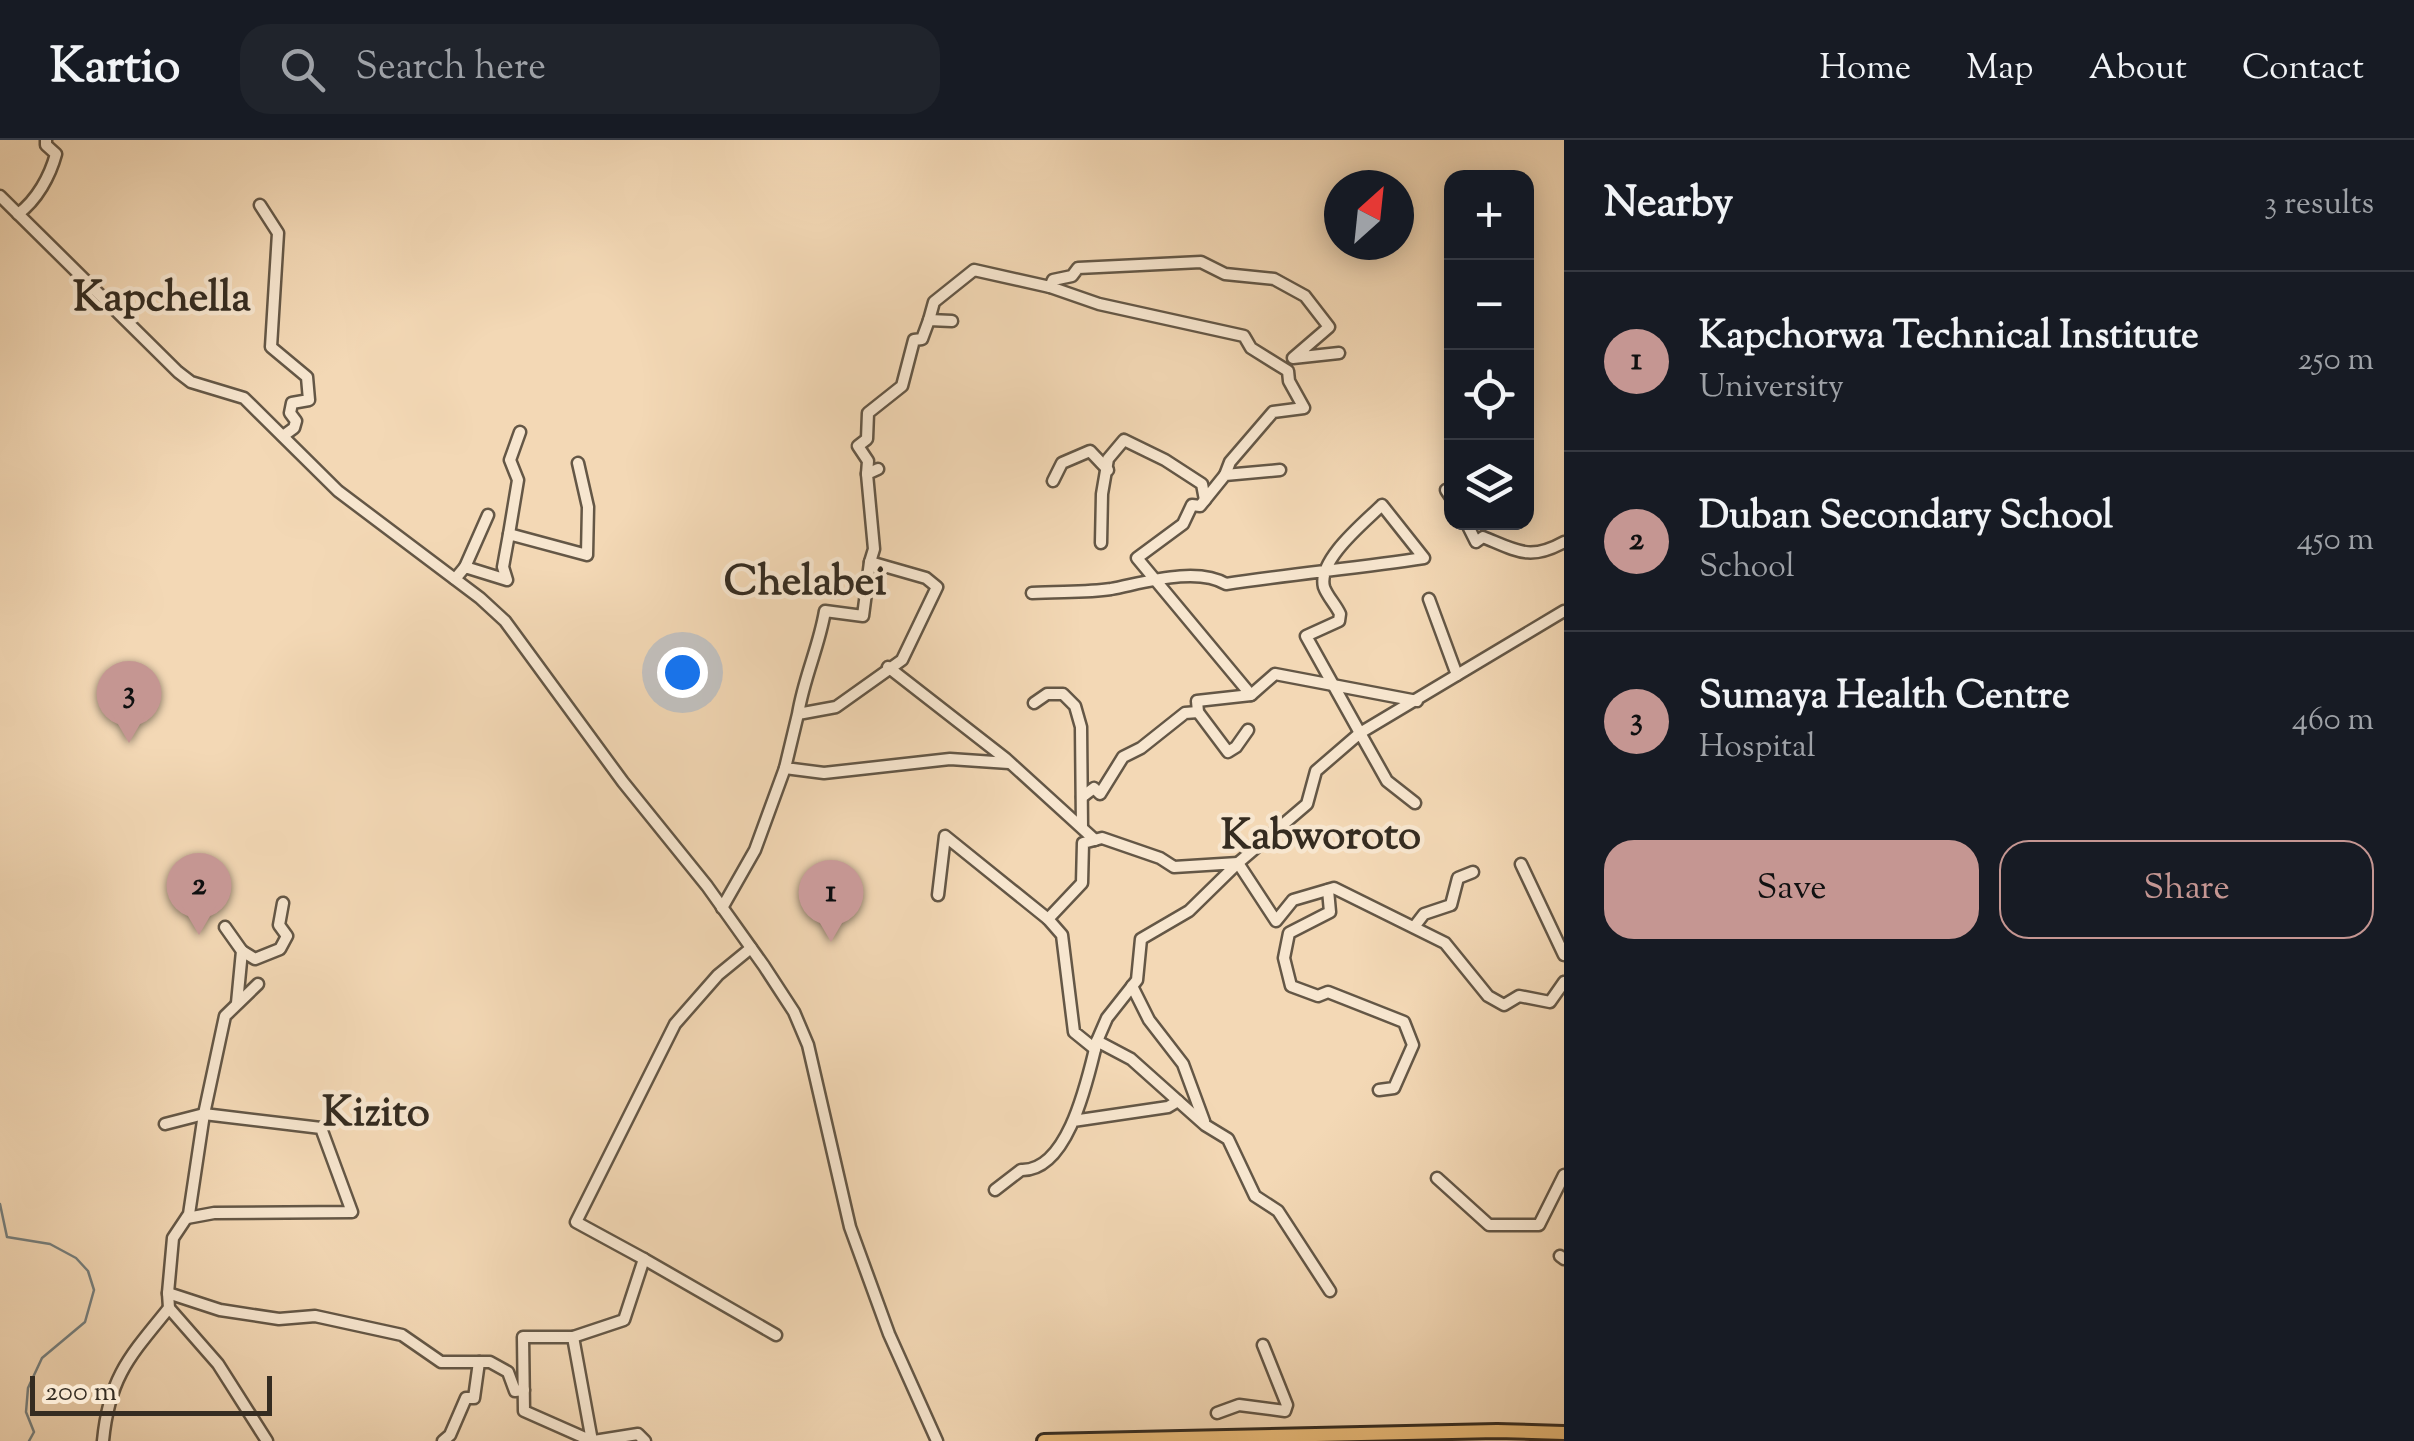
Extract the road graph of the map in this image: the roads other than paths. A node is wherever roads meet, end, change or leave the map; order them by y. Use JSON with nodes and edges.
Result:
{"nodes":[{"id":1,"x":46,"y":140,"type":"edge"},
{"id":2,"x":0,"y":196,"type":"edge"},
{"id":3,"x":260,"y":206,"type":"dead end"},
{"id":4,"x":18,"y":214,"type":"junction"},
{"id":5,"x":1050,"y":287,"type":"junction"},
{"id":6,"x":929,"y":320,"type":"junction"},
{"id":7,"x":952,"y":322,"type":"dead end"},
{"id":8,"x":1339,"y":353,"type":"dead end"},
{"id":9,"x":520,"y":432,"type":"dead end"},
{"id":10,"x":283,"y":436,"type":"junction"},
{"id":11,"x":578,"y":463,"type":"dead end"},
{"id":12,"x":1108,"y":470,"type":"junction"},
{"id":13,"x":1280,"y":470,"type":"dead end"},
{"id":14,"x":1224,"y":476,"type":"junction"},
{"id":15,"x":1053,"y":481,"type":"dead end"},
{"id":16,"x":1205,"y":500,"type":"junction"},
{"id":17,"x":488,"y":515,"type":"dead end"},
{"id":18,"x":1470,"y":530,"type":"edge"},
{"id":19,"x":510,"y":534,"type":"junction"},
{"id":20,"x":1102,"y":542,"type":"dead end"},
{"id":21,"x":1564,"y":542,"type":"edge"},
{"id":22,"x":870,"y":562,"type":"junction"},
{"id":23,"x":466,"y":567,"type":"junction"},
{"id":24,"x":1326,"y":569,"type":"junction"},
{"id":25,"x":1154,"y":578,"type":"junction"},
{"id":26,"x":454,"y":579,"type":"junction"},
{"id":27,"x":1032,"y":593,"type":"dead end"},
{"id":28,"x":1430,"y":598,"type":"dead end"},
{"id":29,"x":1564,"y":612,"type":"edge"},
{"id":30,"x":888,"y":667,"type":"junction"},
{"id":31,"x":1457,"y":675,"type":"junction"},
{"id":32,"x":1331,"y":686,"type":"junction"},
{"id":33,"x":1251,"y":695,"type":"junction"},
{"id":34,"x":1418,"y":701,"type":"junction"},
{"id":35,"x":1034,"y":703,"type":"dead end"},
{"id":36,"x":1198,"y":712,"type":"junction"},
{"id":37,"x":798,"y":714,"type":"junction"},
{"id":38,"x":1248,"y":730,"type":"dead end"},
{"id":39,"x":1360,"y":733,"type":"junction"},
{"id":40,"x":1010,"y":762,"type":"junction"},
{"id":41,"x":786,"y":768,"type":"junction"},
{"id":42,"x":1082,"y":797,"type":"junction"},
{"id":43,"x":1414,"y":803,"type":"dead end"},
{"id":44,"x":1082,"y":828,"type":"junction"},
{"id":45,"x":1095,"y":840,"type":"junction"},
{"id":46,"x":1238,"y":863,"type":"junction"},
{"id":47,"x":1521,"y":864,"type":"dead end"},
{"id":48,"x":1473,"y":872,"type":"dead end"},
{"id":49,"x":1328,"y":890,"type":"junction"},
{"id":50,"x":938,"y":895,"type":"dead end"},
{"id":51,"x":282,"y":902,"type":"dead end"},
{"id":52,"x":722,"y":908,"type":"junction"},
{"id":53,"x":1048,"y":919,"type":"junction"},
{"id":54,"x":224,"y":927,"type":"dead end"},
{"id":55,"x":1414,"y":927,"type":"junction"},
{"id":56,"x":751,"y":948,"type":"junction"},
{"id":57,"x":242,"y":951,"type":"junction"},
{"id":58,"x":1564,"y":955,"type":"edge"},
{"id":59,"x":258,"y":984,"type":"dead end"},
{"id":60,"x":1132,"y":986,"type":"junction"},
{"id":61,"x":1562,"y":988,"type":"edge"},
{"id":62,"x":237,"y":1004,"type":"junction"},
{"id":63,"x":1096,"y":1045,"type":"junction"},
{"id":64,"x":1380,"y":1090,"type":"dead end"},
{"id":65,"x":1178,"y":1102,"type":"junction"},
{"id":66,"x":204,"y":1114,"type":"junction"},
{"id":67,"x":1073,"y":1120,"type":"junction"},
{"id":68,"x":166,"y":1124,"type":"dead end"},
{"id":69,"x":1205,"y":1125,"type":"junction"},
{"id":70,"x":1564,"y":1175,"type":"edge"},
{"id":71,"x":1437,"y":1178,"type":"dead end"},
{"id":72,"x":995,"y":1190,"type":"dead end"},
{"id":73,"x":187,"y":1218,"type":"junction"},
{"id":74,"x":644,"y":1260,"type":"junction"},
{"id":75,"x":1330,"y":1290,"type":"dead end"},
{"id":76,"x":168,"y":1293,"type":"junction"},
{"id":77,"x":169,"y":1308,"type":"junction"},
{"id":78,"x":776,"y":1335,"type":"dead end"},
{"id":79,"x":573,"y":1337,"type":"junction"},
{"id":80,"x":1263,"y":1345,"type":"dead end"},
{"id":81,"x":479,"y":1362,"type":"junction"},
{"id":82,"x":524,"y":1390,"type":"junction"},
{"id":83,"x":1217,"y":1413,"type":"dead end"},
{"id":84,"x":1563,"y":1428,"type":"edge"},
{"id":85,"x":1345,"y":1437,"type":"edge"},
{"id":86,"x":103,"y":1441,"type":"edge"},
{"id":87,"x":267,"y":1441,"type":"edge"},
{"id":88,"x":443,"y":1441,"type":"edge"},
{"id":89,"x":593,"y":1441,"type":"edge"},
{"id":90,"x":644,"y":1441,"type":"edge"},
{"id":91,"x":938,"y":1441,"type":"edge"},
{"id":92,"x":1044,"y":1441,"type":"edge"}],
"edges":[{"from":1,"to":4,"type":"street"},
{"from":2,"to":4,"type":"street"},
{"from":3,"to":10,"type":"street"},
{"from":4,"to":10,"type":"street"},
{"from":5,"to":6,"type":"street"},
{"from":5,"to":8,"type":"street"},
{"from":5,"to":14,"type":"street"},
{"from":6,"to":7,"type":"street"},
{"from":6,"to":22,"type":"street"},
{"from":9,"to":19,"type":"street"},
{"from":10,"to":26,"type":"street"},
{"from":11,"to":19,"type":"street"},
{"from":12,"to":15,"type":"street"},
{"from":12,"to":16,"type":"street"},
{"from":12,"to":20,"type":"street"},
{"from":13,"to":14,"type":"street"},
{"from":14,"to":16,"type":"street"},
{"from":16,"to":25,"type":"street"},
{"from":17,"to":23,"type":"street"},
{"from":18,"to":21,"type":"street"},
{"from":19,"to":23,"type":"street"},
{"from":22,"to":30,"type":"street"},
{"from":22,"to":37,"type":"street"},
{"from":23,"to":26,"type":"street"},
{"from":24,"to":24,"type":"street"},
{"from":24,"to":25,"type":"street"},
{"from":24,"to":32,"type":"street"},
{"from":25,"to":27,"type":"street"},
{"from":25,"to":33,"type":"street"},
{"from":26,"to":52,"type":"street"},
{"from":28,"to":31,"type":"street"},
{"from":29,"to":31,"type":"street"},
{"from":30,"to":37,"type":"street"},
{"from":30,"to":40,"type":"street"},
{"from":31,"to":34,"type":"street"},
{"from":32,"to":33,"type":"street"},
{"from":32,"to":34,"type":"street"},
{"from":32,"to":39,"type":"street"},
{"from":33,"to":36,"type":"street"},
{"from":34,"to":39,"type":"street"},
{"from":35,"to":42,"type":"street"},
{"from":36,"to":38,"type":"street"},
{"from":36,"to":42,"type":"street"},
{"from":37,"to":41,"type":"street"},
{"from":39,"to":43,"type":"street"},
{"from":39,"to":46,"type":"street"},
{"from":40,"to":41,"type":"street"},
{"from":40,"to":44,"type":"street"},
{"from":41,"to":52,"type":"street"},
{"from":42,"to":44,"type":"street"},
{"from":44,"to":45,"type":"street"},
{"from":45,"to":46,"type":"street"},
{"from":45,"to":53,"type":"street"},
{"from":46,"to":49,"type":"street"},
{"from":46,"to":60,"type":"street"},
{"from":47,"to":58,"type":"street"},
{"from":48,"to":55,"type":"street"},
{"from":49,"to":55,"type":"street"},
{"from":49,"to":64,"type":"street"},
{"from":50,"to":53,"type":"street"},
{"from":51,"to":57,"type":"street"},
{"from":52,"to":56,"type":"street"},
{"from":53,"to":63,"type":"street"},
{"from":54,"to":57,"type":"street"},
{"from":55,"to":61,"type":"street"},
{"from":56,"to":74,"type":"street"},
{"from":56,"to":91,"type":"street"},
{"from":57,"to":62,"type":"street"},
{"from":59,"to":62,"type":"street"},
{"from":60,"to":63,"type":"street"},
{"from":60,"to":69,"type":"street"},
{"from":62,"to":66,"type":"street"},
{"from":63,"to":65,"type":"street"},
{"from":63,"to":67,"type":"street"},
{"from":65,"to":67,"type":"street"},
{"from":65,"to":69,"type":"street"},
{"from":66,"to":68,"type":"street"},
{"from":66,"to":73,"type":"street"},
{"from":66,"to":73,"type":"street"},
{"from":67,"to":72,"type":"street"},
{"from":69,"to":75,"type":"street"},
{"from":70,"to":71,"type":"street"},
{"from":73,"to":76,"type":"street"},
{"from":74,"to":78,"type":"street"},
{"from":74,"to":79,"type":"street"},
{"from":76,"to":77,"type":"street"},
{"from":76,"to":81,"type":"street"},
{"from":77,"to":86,"type":"street"},
{"from":77,"to":87,"type":"street"},
{"from":79,"to":82,"type":"street"},
{"from":79,"to":89,"type":"street"},
{"from":80,"to":83,"type":"street"},
{"from":81,"to":82,"type":"street"},
{"from":81,"to":88,"type":"street"},
{"from":82,"to":89,"type":"street"},
{"from":84,"to":85,"type":"main road"},
{"from":85,"to":92,"type":"main road"},
{"from":89,"to":90,"type":"street"}]}
